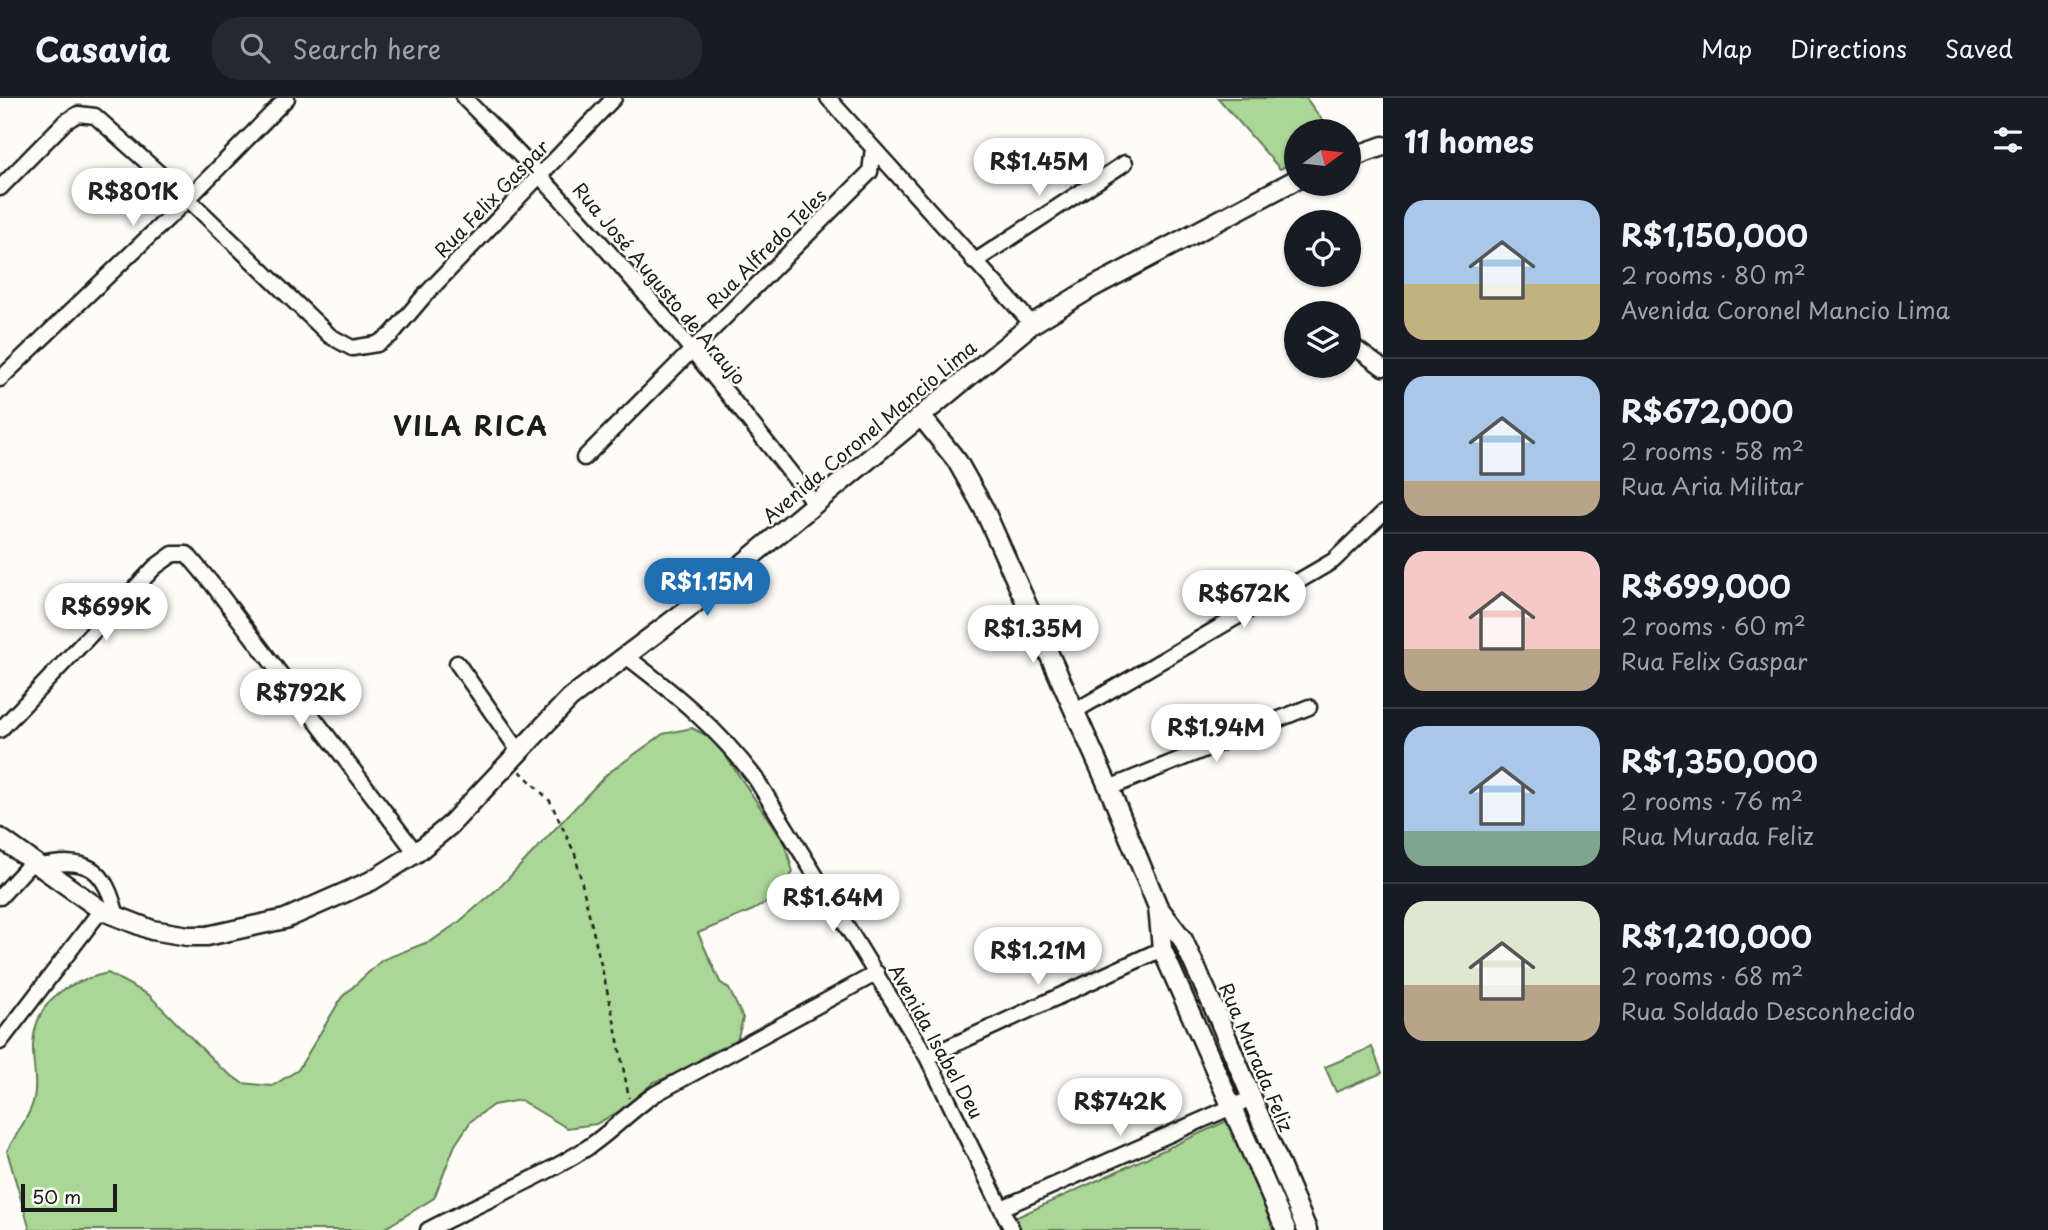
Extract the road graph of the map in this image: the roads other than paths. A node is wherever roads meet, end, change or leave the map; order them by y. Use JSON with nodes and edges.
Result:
{"nodes":[{"id":1,"x":287,"y":98,"type":"edge"},
{"id":2,"x":464,"y":98,"type":"edge"},
{"id":3,"x":614,"y":98,"type":"edge"},
{"id":4,"x":828,"y":98,"type":"edge"},
{"id":5,"x":1383,"y":146,"type":"edge"},
{"id":6,"x":873,"y":148,"type":"junction"},
{"id":7,"x":1362,"y":154,"type":"edge"},
{"id":8,"x":1125,"y":163,"type":"dead end"},
{"id":9,"x":541,"y":174,"type":"junction"},
{"id":10,"x":1284,"y":186,"type":"edge"},
{"id":11,"x":0,"y":188,"type":"edge"},
{"id":12,"x":188,"y":200,"type":"junction"},
{"id":13,"x":974,"y":262,"type":"junction"},
{"id":14,"x":1032,"y":324,"type":"junction"},
{"id":15,"x":693,"y":348,"type":"junction"},
{"id":16,"x":1361,"y":352,"type":"edge"},
{"id":17,"x":1383,"y":368,"type":"edge"},
{"id":18,"x":0,"y":379,"type":"edge"},
{"id":19,"x":921,"y":416,"type":"junction"},
{"id":20,"x":584,"y":458,"type":"dead end"},
{"id":21,"x":815,"y":504,"type":"junction"},
{"id":22,"x":1383,"y":513,"type":"edge"},
{"id":23,"x":627,"y":657,"type":"junction"},
{"id":24,"x":457,"y":663,"type":"dead end"},
{"id":25,"x":1309,"y":707,"type":"dead end"},
{"id":26,"x":1075,"y":711,"type":"junction"},
{"id":27,"x":0,"y":730,"type":"edge"},
{"id":28,"x":515,"y":757,"type":"junction"},
{"id":29,"x":1110,"y":788,"type":"junction"},
{"id":30,"x":0,"y":838,"type":"edge"},
{"id":31,"x":416,"y":853,"type":"junction"},
{"id":32,"x":34,"y":865,"type":"junction"},
{"id":33,"x":0,"y":897,"type":"edge"},
{"id":34,"x":1158,"y":907,"type":"junction"},
{"id":35,"x":109,"y":914,"type":"junction"},
{"id":36,"x":1162,"y":949,"type":"junction"},
{"id":37,"x":877,"y":973,"type":"junction"},
{"id":38,"x":1218,"y":1017,"type":"junction"},
{"id":39,"x":1196,"y":1026,"type":"junction"},
{"id":40,"x":0,"y":1042,"type":"edge"},
{"id":41,"x":928,"y":1056,"type":"junction"},
{"id":42,"x":1252,"y":1098,"type":"junction"},
{"id":43,"x":1232,"y":1108,"type":"junction"},
{"id":44,"x":1002,"y":1208,"type":"junction"},
{"id":45,"x":428,"y":1230,"type":"edge"},
{"id":46,"x":1012,"y":1230,"type":"edge"},
{"id":47,"x":1286,"y":1230,"type":"edge"},
{"id":48,"x":1307,"y":1230,"type":"edge"}],
"edges":[{"from":1,"to":12,"type":"street"},
{"from":2,"to":9,"type":"street","name":"Rua José Augusto de Araujo"},
{"from":3,"to":9,"type":"street","name":"Rua Felix Gaspar"},
{"from":4,"to":6,"type":"street"},
{"from":5,"to":7,"type":"street"},
{"from":6,"to":13,"type":"street"},
{"from":6,"to":15,"type":"street","name":"Rua Alfredo Teles"},
{"from":8,"to":13,"type":"street"},
{"from":9,"to":12,"type":"street","name":"Rua Felix Gaspar"},
{"from":9,"to":15,"type":"street","name":"Rua José Augusto de Araujo"},
{"from":10,"to":14,"type":"street","name":"Avenida Coronel Mancio Lima"},
{"from":11,"to":12,"type":"street"},
{"from":12,"to":18,"type":"street"},
{"from":13,"to":14,"type":"street"},
{"from":14,"to":19,"type":"street","name":"Avenida Coronel Mancio Lima"},
{"from":15,"to":20,"type":"street","name":"Rua Alfredo Teles"},
{"from":15,"to":21,"type":"street","name":"Rua José Augusto de Araujo"},
{"from":16,"to":17,"type":"street"},
{"from":19,"to":21,"type":"street","name":"Avenida Coronel Mancio Lima"},
{"from":19,"to":26,"type":"street","name":"Rua Murada Feliz"},
{"from":21,"to":23,"type":"street","name":"Avenida Coronel Mancio Lima"},
{"from":22,"to":26,"type":"street"},
{"from":23,"to":28,"type":"street","name":"Avenida Coronel Mancio Lima"},
{"from":23,"to":37,"type":"street","name":"Avenida Isabel Deu"},
{"from":24,"to":28,"type":"street"},
{"from":25,"to":29,"type":"street"},
{"from":26,"to":29,"type":"street","name":"Rua Murada Feliz"},
{"from":27,"to":31,"type":"street"},
{"from":28,"to":31,"type":"street","name":"Avenida Coronel Mancio Lima"},
{"from":29,"to":34,"type":"street","name":"Rua Murada Feliz"},
{"from":30,"to":32,"type":"street","name":"Avenida Coronel Mancio Lima"},
{"from":31,"to":35,"type":"street","name":"Avenida Coronel Mancio Lima"},
{"from":32,"to":33,"type":"street"},
{"from":32,"to":35,"type":"street","name":"Avenida Coronel Mancio Lima"},
{"from":32,"to":35,"type":"street"},
{"from":34,"to":36,"type":"street","name":"Rua Murada Feliz"},
{"from":34,"to":38,"type":"street","name":"Rua Murada Feliz"},
{"from":35,"to":40,"type":"street"},
{"from":36,"to":39,"type":"street","name":"Rua Murada Feliz"},
{"from":36,"to":41,"type":"street"},
{"from":37,"to":41,"type":"street","name":"Avenida Isabel Deu"},
{"from":37,"to":45,"type":"street"},
{"from":38,"to":39,"type":"street"},
{"from":38,"to":42,"type":"street","name":"Rua Murada Feliz"},
{"from":39,"to":43,"type":"street","name":"Rua Murada Feliz"},
{"from":41,"to":44,"type":"street","name":"Avenida Isabel Deu"},
{"from":42,"to":43,"type":"street"},
{"from":42,"to":48,"type":"street","name":"Rua Murada Feliz"},
{"from":43,"to":44,"type":"street"},
{"from":43,"to":47,"type":"street","name":"Rua Murada Feliz"},
{"from":44,"to":46,"type":"street","name":"Avenida Isabel Deu"}]}
